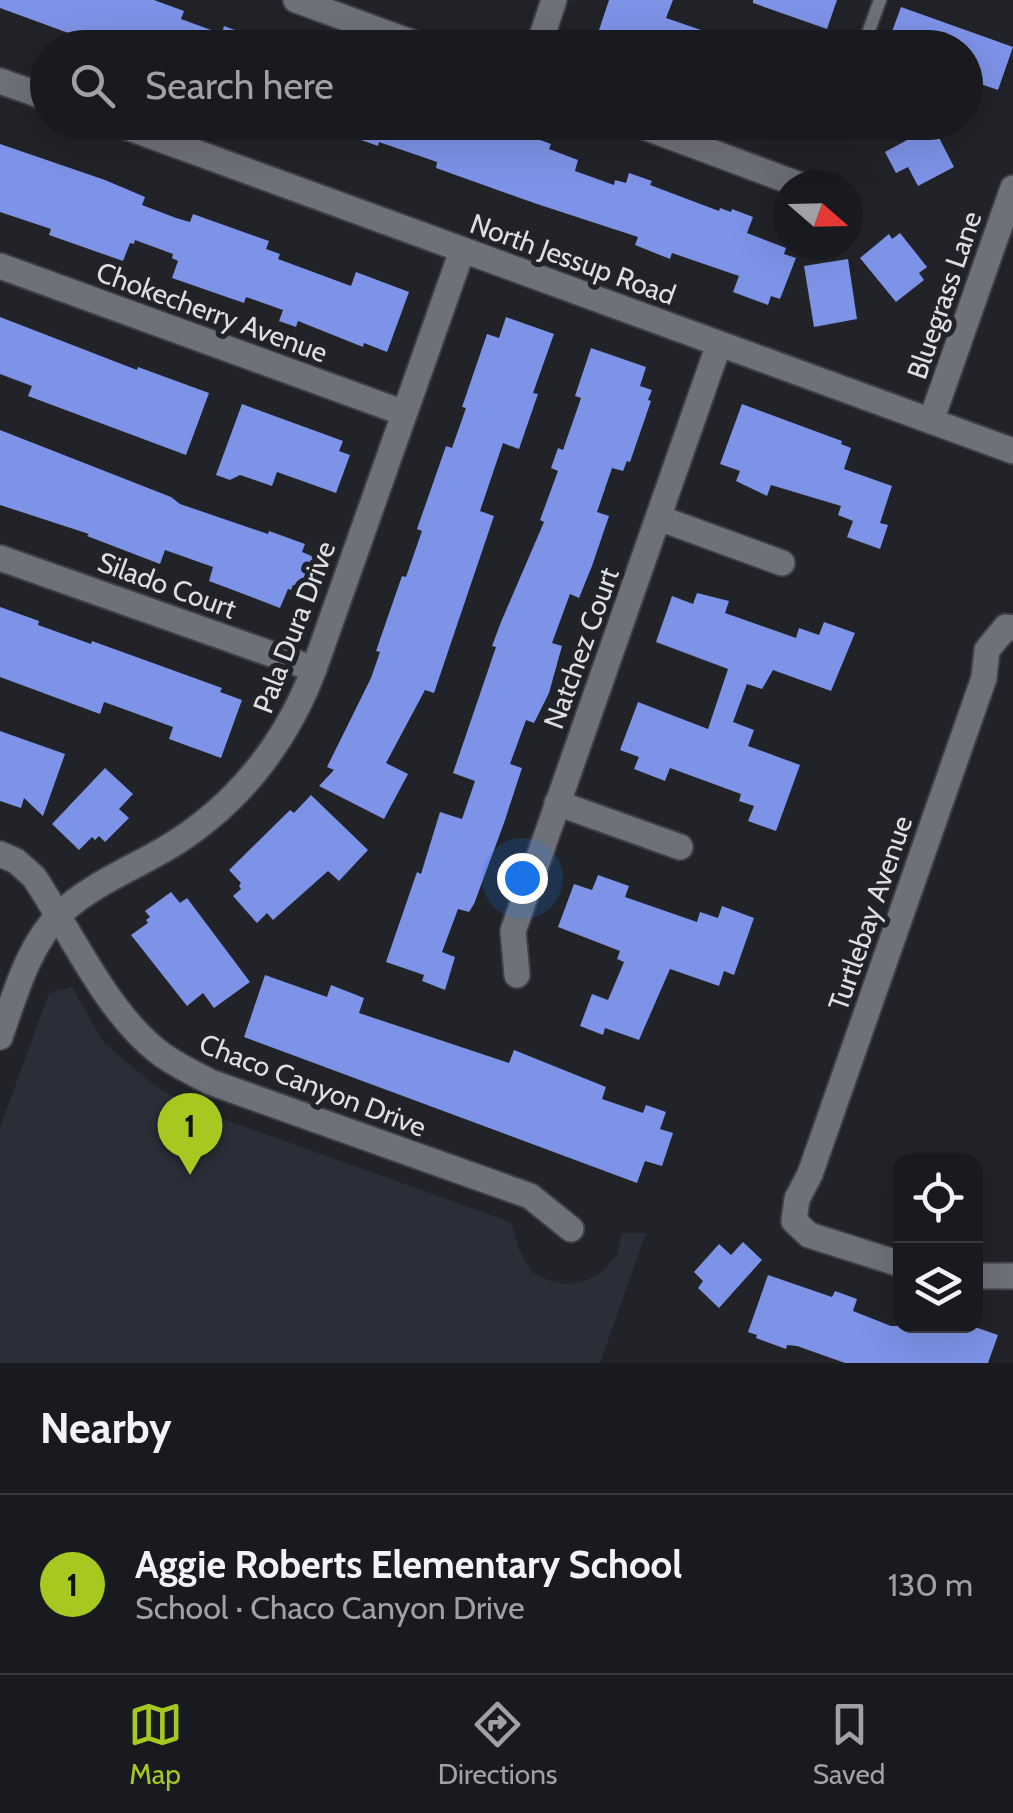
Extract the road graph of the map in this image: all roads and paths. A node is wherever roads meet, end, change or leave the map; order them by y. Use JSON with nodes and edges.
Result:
{"nodes":[{"id":1,"x":296,"y":0,"type":"edge"},
{"id":2,"x":554,"y":0,"type":"edge"},
{"id":3,"x":880,"y":0,"type":"edge"},
{"id":4,"x":377,"y":30,"type":"edge"},
{"id":5,"x":544,"y":30,"type":"edge"},
{"id":6,"x":869,"y":30,"type":"edge"},
{"id":7,"x":0,"y":81,"type":"edge"},
{"id":8,"x":30,"y":92,"type":"edge"},
{"id":9,"x":162,"y":140,"type":"edge"},
{"id":10,"x":679,"y":140,"type":"edge"},
{"id":11,"x":773,"y":175,"type":"edge"},
{"id":12,"x":1013,"y":188,"type":"edge"},
{"id":13,"x":462,"y":251,"type":"junction"},
{"id":14,"x":0,"y":266,"type":"edge"},
{"id":15,"x":719,"y":344,"type":"junction"},
{"id":16,"x":404,"y":414,"type":"junction"},
{"id":17,"x":931,"y":421,"type":"junction"},
{"id":18,"x":1013,"y":451,"type":"edge"},
{"id":19,"x":659,"y":518,"type":"junction"},
{"id":20,"x":0,"y":558,"type":"edge"},
{"id":21,"x":782,"y":563,"type":"dead end"},
{"id":22,"x":1010,"y":628,"type":"edge"},
{"id":23,"x":314,"y":670,"type":"junction"},
{"id":24,"x":558,"y":803,"type":"junction"},
{"id":25,"x":680,"y":848,"type":"dead end"},
{"id":26,"x":0,"y":854,"type":"edge"},
{"id":27,"x":60,"y":914,"type":"junction"},
{"id":28,"x":517,"y":975,"type":"dead end"},
{"id":29,"x":0,"y":1037,"type":"edge"},
{"id":30,"x":571,"y":1230,"type":"dead end"},
{"id":31,"x":893,"y":1262,"type":"edge"},
{"id":32,"x":983,"y":1276,"type":"edge"},
{"id":33,"x":1013,"y":1276,"type":"edge"}],
"edges":[{"from":1,"to":4,"type":"street"},
{"from":2,"to":5,"type":"street"},
{"from":3,"to":6,"type":"lane"},
{"from":7,"to":8,"type":"street"},
{"from":9,"to":13,"type":"street","name":"North Jessup Road"},
{"from":10,"to":11,"type":"street"},
{"from":12,"to":17,"type":"street","name":"Bluegrass Lane"},
{"from":13,"to":15,"type":"street","name":"North Jessup Road"},
{"from":13,"to":16,"type":"street","name":"Pala Dura Drive"},
{"from":14,"to":16,"type":"street","name":"Chokecherry Avenue"},
{"from":15,"to":17,"type":"street","name":"North Jessup Road"},
{"from":15,"to":19,"type":"street","name":"Natchez Court"},
{"from":16,"to":23,"type":"street","name":"Pala Dura Drive"},
{"from":17,"to":18,"type":"street","name":"North Jessup Road"},
{"from":19,"to":21,"type":"street"},
{"from":19,"to":24,"type":"street","name":"Natchez Court"},
{"from":20,"to":23,"type":"street","name":"Silado Court"},
{"from":22,"to":31,"type":"street","name":"Turtlebay Avenue"},
{"from":23,"to":27,"type":"street","name":"Pala Dura Drive"},
{"from":24,"to":25,"type":"street"},
{"from":24,"to":28,"type":"street","name":"Natchez Court"},
{"from":26,"to":27,"type":"street","name":"Chaco Canyon Drive"},
{"from":27,"to":29,"type":"street","name":"Pala Dura Drive"},
{"from":27,"to":30,"type":"street","name":"Chaco Canyon Drive"},
{"from":32,"to":33,"type":"street"}]}
